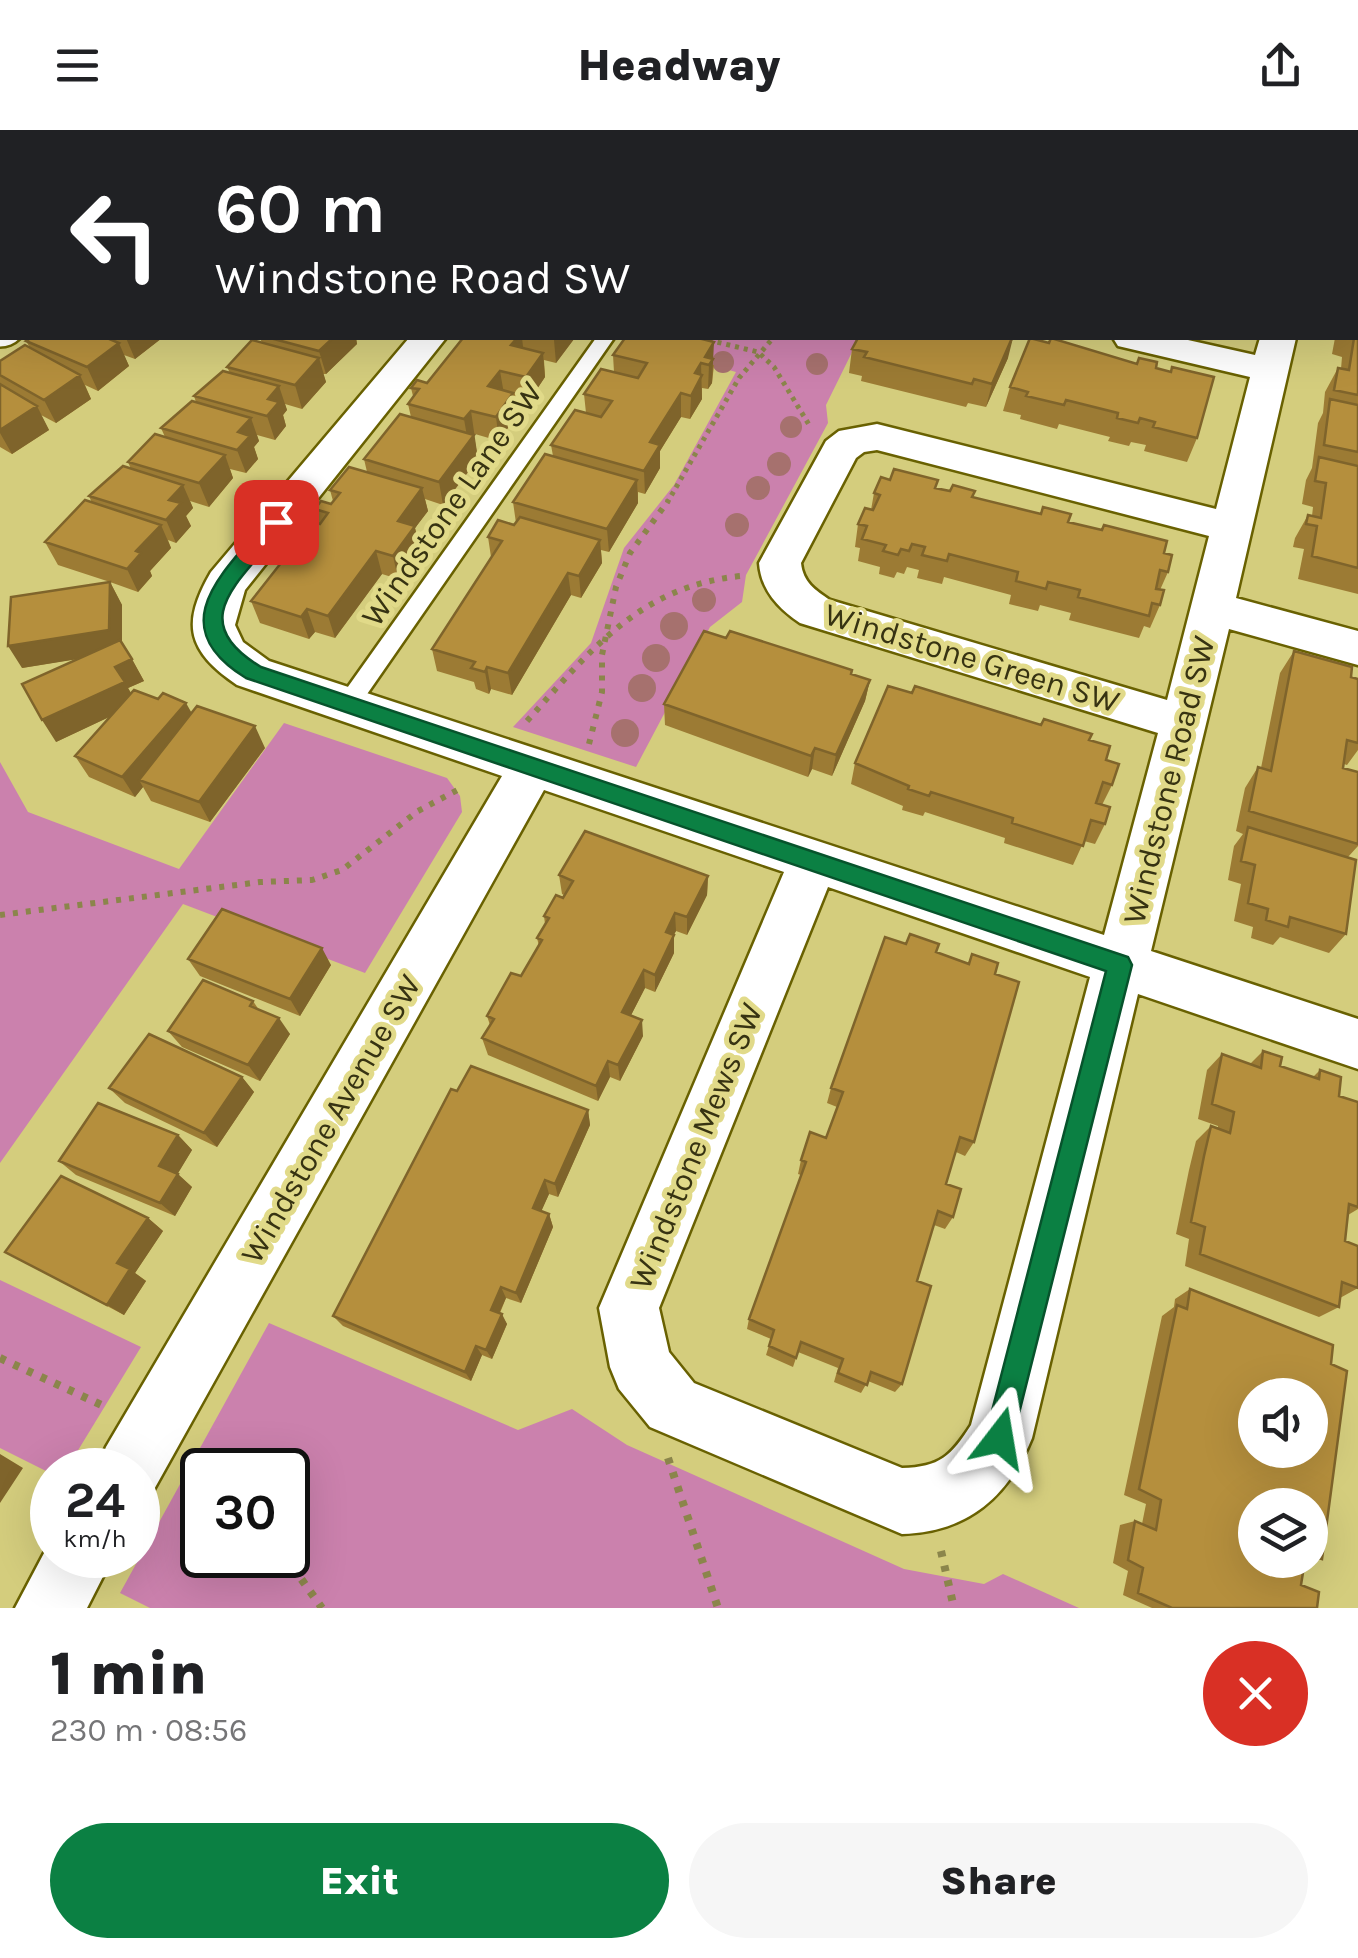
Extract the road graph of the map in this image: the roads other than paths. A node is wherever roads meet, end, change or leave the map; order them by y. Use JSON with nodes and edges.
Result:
{"nodes":[{"id":1,"x":426,"y":340,"type":"edge"},
{"id":2,"x":605,"y":340,"type":"edge"},
{"id":3,"x":1148,"y":340,"type":"edge"},
{"id":4,"x":1274,"y":354,"type":"edge"},
{"id":5,"x":1231,"y":527,"type":"junction"},
{"id":6,"x":1213,"y":608,"type":"junction"},
{"id":7,"x":1358,"y":648,"type":"edge"},
{"id":8,"x":348,"y":704,"type":"junction"},
{"id":9,"x":1184,"y":723,"type":"junction"},
{"id":10,"x":534,"y":768,"type":"junction"},
{"id":11,"x":814,"y":862,"type":"junction"},
{"id":12,"x":1120,"y":965,"type":"junction"},
{"id":13,"x":1358,"y":1044,"type":"edge"},
{"id":14,"x":142,"y":1448,"type":"edge"},
{"id":15,"x":67,"y":1578,"type":"edge"},
{"id":16,"x":49,"y":1608,"type":"edge"}],
"edges":[{"from":1,"to":8,"type":"street","name":"Windstone Road SW"},
{"from":2,"to":8,"type":"lane","name":"Windstone Lane SW"},
{"from":3,"to":4,"type":"street"},
{"from":4,"to":5,"type":"street","name":"Windstone Road SW"},
{"from":5,"to":6,"type":"street","name":"Windstone Road SW"},
{"from":5,"to":9,"type":"street","name":"Windstone Green SW"},
{"from":6,"to":7,"type":"street"},
{"from":6,"to":9,"type":"street","name":"Windstone Road SW"},
{"from":8,"to":10,"type":"street","name":"Windstone Road SW"},
{"from":9,"to":12,"type":"street","name":"Windstone Road SW"},
{"from":10,"to":11,"type":"street","name":"Windstone Road SW"},
{"from":10,"to":14,"type":"street","name":"Windstone Avenue SW"},
{"from":11,"to":12,"type":"street","name":"Windstone Road SW"},
{"from":11,"to":12,"type":"street","name":"Windstone Mews SW"},
{"from":12,"to":13,"type":"street"},
{"from":15,"to":16,"type":"street"}]}
